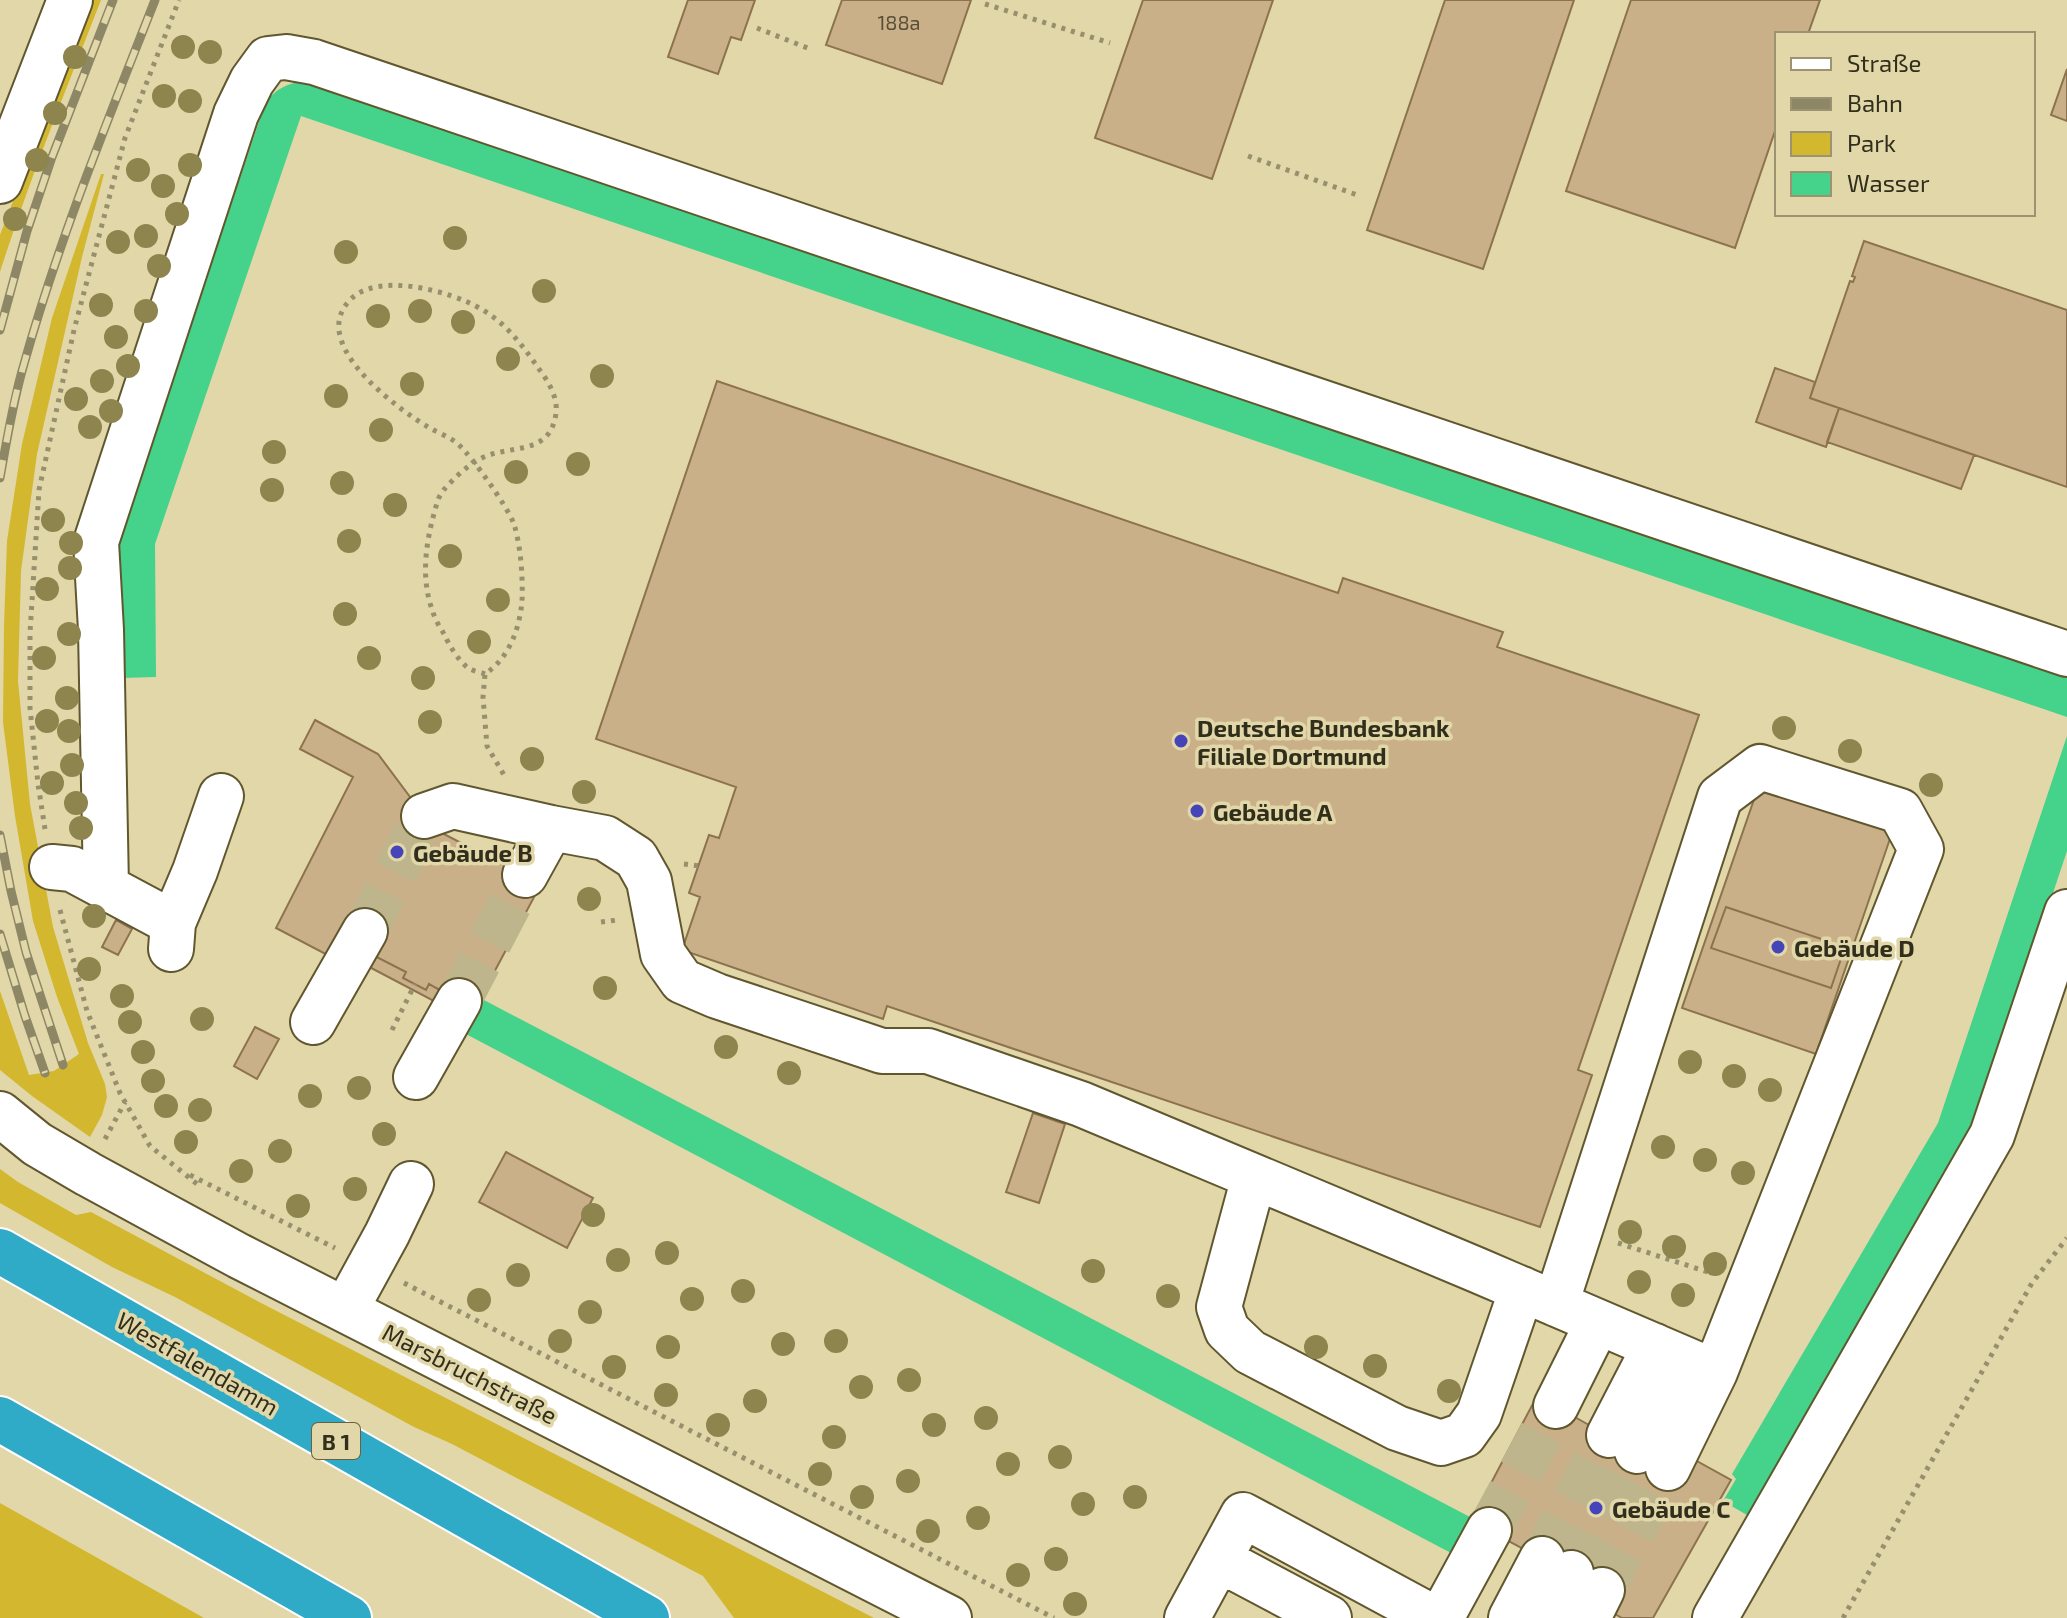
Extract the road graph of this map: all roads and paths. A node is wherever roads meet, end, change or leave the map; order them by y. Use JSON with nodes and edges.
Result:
{"nodes":[{"id":1,"x":70,"y":0,"type":"edge"},
{"id":2,"x":985,"y":4,"type":"dead end"},
{"id":3,"x":757,"y":28,"type":"dead end"},
{"id":4,"x":1110,"y":43,"type":"dead end"},
{"id":5,"x":810,"y":49,"type":"dead end"},
{"id":6,"x":1248,"y":156,"type":"dead end"},
{"id":7,"x":0,"y":181,"type":"edge"},
{"id":8,"x":1360,"y":196,"type":"dead end"},
{"id":9,"x":474,"y":463,"type":"junction"},
{"id":10,"x":2067,"y":654,"type":"edge"},
{"id":11,"x":485,"y":674,"type":"junction"},
{"id":12,"x":511,"y":782,"type":"dead end"},
{"id":13,"x":221,"y":796,"type":"dead end"},
{"id":14,"x":424,"y":816,"type":"dead end"},
{"id":15,"x":551,"y":828,"type":"junction"},
{"id":16,"x":52,"y":867,"type":"dead end"},
{"id":17,"x":525,"y":875,"type":"tunnel mouth"},
{"id":18,"x":106,"y":887,"type":"junction"},
{"id":19,"x":2067,"y":912,"type":"edge"},
{"id":20,"x":365,"y":931,"type":"tunnel mouth"},
{"id":21,"x":415,"y":984,"type":"dead end"},
{"id":22,"x":459,"y":1001,"type":"tunnel mouth"},
{"id":23,"x":313,"y":1022,"type":"dead end"},
{"id":24,"x":390,"y":1033,"type":"dead end"},
{"id":25,"x":416,"y":1077,"type":"dead end"},
{"id":26,"x":125,"y":1101,"type":"dead end"},
{"id":27,"x":0,"y":1114,"type":"edge"},
{"id":28,"x":103,"y":1144,"type":"dead end"},
{"id":29,"x":179,"y":1170,"type":"dead end"},
{"id":30,"x":1254,"y":1177,"type":"junction"},
{"id":31,"x":411,"y":1184,"type":"dead end"},
{"id":32,"x":1579,"y":1230,"type":"junction"},
{"id":33,"x":2067,"y":1238,"type":"edge"},
{"id":34,"x":0,"y":1251,"type":"edge"},
{"id":35,"x":369,"y":1265,"type":"junction"},
{"id":36,"x":1750,"y":1286,"type":"junction"},
{"id":37,"x":1539,"y":1297,"type":"junction"},
{"id":38,"x":346,"y":1309,"type":"junction"},
{"id":39,"x":1656,"y":1347,"type":"junction"},
{"id":40,"x":0,"y":1419,"type":"edge"},
{"id":41,"x":1610,"y":1436,"type":"junction"},
{"id":42,"x":1551,"y":1569,"type":"edge"},
{"id":43,"x":1206,"y":1597,"type":"edge"},
{"id":44,"x":349,"y":1618,"type":"edge"},
{"id":45,"x":647,"y":1618,"type":"edge"},
{"id":46,"x":949,"y":1618,"type":"edge"},
{"id":47,"x":1054,"y":1618,"type":"edge"},
{"id":48,"x":1271,"y":1618,"type":"edge"},
{"id":49,"x":1329,"y":1618,"type":"edge"},
{"id":50,"x":1434,"y":1618,"type":"edge"},
{"id":51,"x":1441,"y":1618,"type":"edge"},
{"id":52,"x":1475,"y":1618,"type":"edge"},
{"id":53,"x":1511,"y":1618,"type":"edge"},
{"id":54,"x":1547,"y":1618,"type":"edge"},
{"id":55,"x":1715,"y":1618,"type":"edge"},
{"id":56,"x":1843,"y":1618,"type":"edge"}],
"edges":[{"from":1,"to":7,"type":"street"},
{"from":2,"to":4,"type":"path"},
{"from":3,"to":5,"type":"path"},
{"from":6,"to":8,"type":"path"},
{"from":9,"to":9,"type":"path"},
{"from":9,"to":11,"type":"path"},
{"from":9,"to":11,"type":"path"},
{"from":10,"to":18,"type":"street"},
{"from":11,"to":12,"type":"path"},
{"from":13,"to":18,"type":"street"},
{"from":14,"to":15,"type":"street"},
{"from":15,"to":17,"type":"street"},
{"from":15,"to":30,"type":"street"},
{"from":16,"to":18,"type":"street"},
{"from":19,"to":55,"type":"street"},
{"from":20,"to":23,"type":"street"},
{"from":21,"to":24,"type":"path"},
{"from":22,"to":25,"type":"street"},
{"from":26,"to":28,"type":"path"},
{"from":27,"to":38,"type":"street","name":"Marsbruchstraße"},
{"from":29,"to":35,"type":"path"},
{"from":30,"to":37,"type":"street"},
{"from":30,"to":37,"type":"street"},
{"from":31,"to":35,"type":"street"},
{"from":32,"to":36,"type":"path"},
{"from":32,"to":36,"type":"street"},
{"from":32,"to":37,"type":"street"},
{"from":33,"to":56,"type":"path"},
{"from":34,"to":45,"type":"highway","name":"Westfalendamm","number":"B 1"},
{"from":35,"to":38,"type":"street"},
{"from":35,"to":47,"type":"path"},
{"from":36,"to":39,"type":"street"},
{"from":37,"to":39,"type":"street"},
{"from":38,"to":46,"type":"street","name":"Marsbruchstraße"},
{"from":39,"to":41,"type":"street"},
{"from":39,"to":41,"type":"street"},
{"from":39,"to":41,"type":"street"},
{"from":40,"to":44,"type":"highway"},
{"from":42,"to":51,"type":"street"},
{"from":42,"to":52,"type":"street"},
{"from":42,"to":53,"type":"street"},
{"from":42,"to":54,"type":"street"},
{"from":43,"to":48,"type":"street"},
{"from":43,"to":49,"type":"street"},
{"from":43,"to":50,"type":"street"}]}
